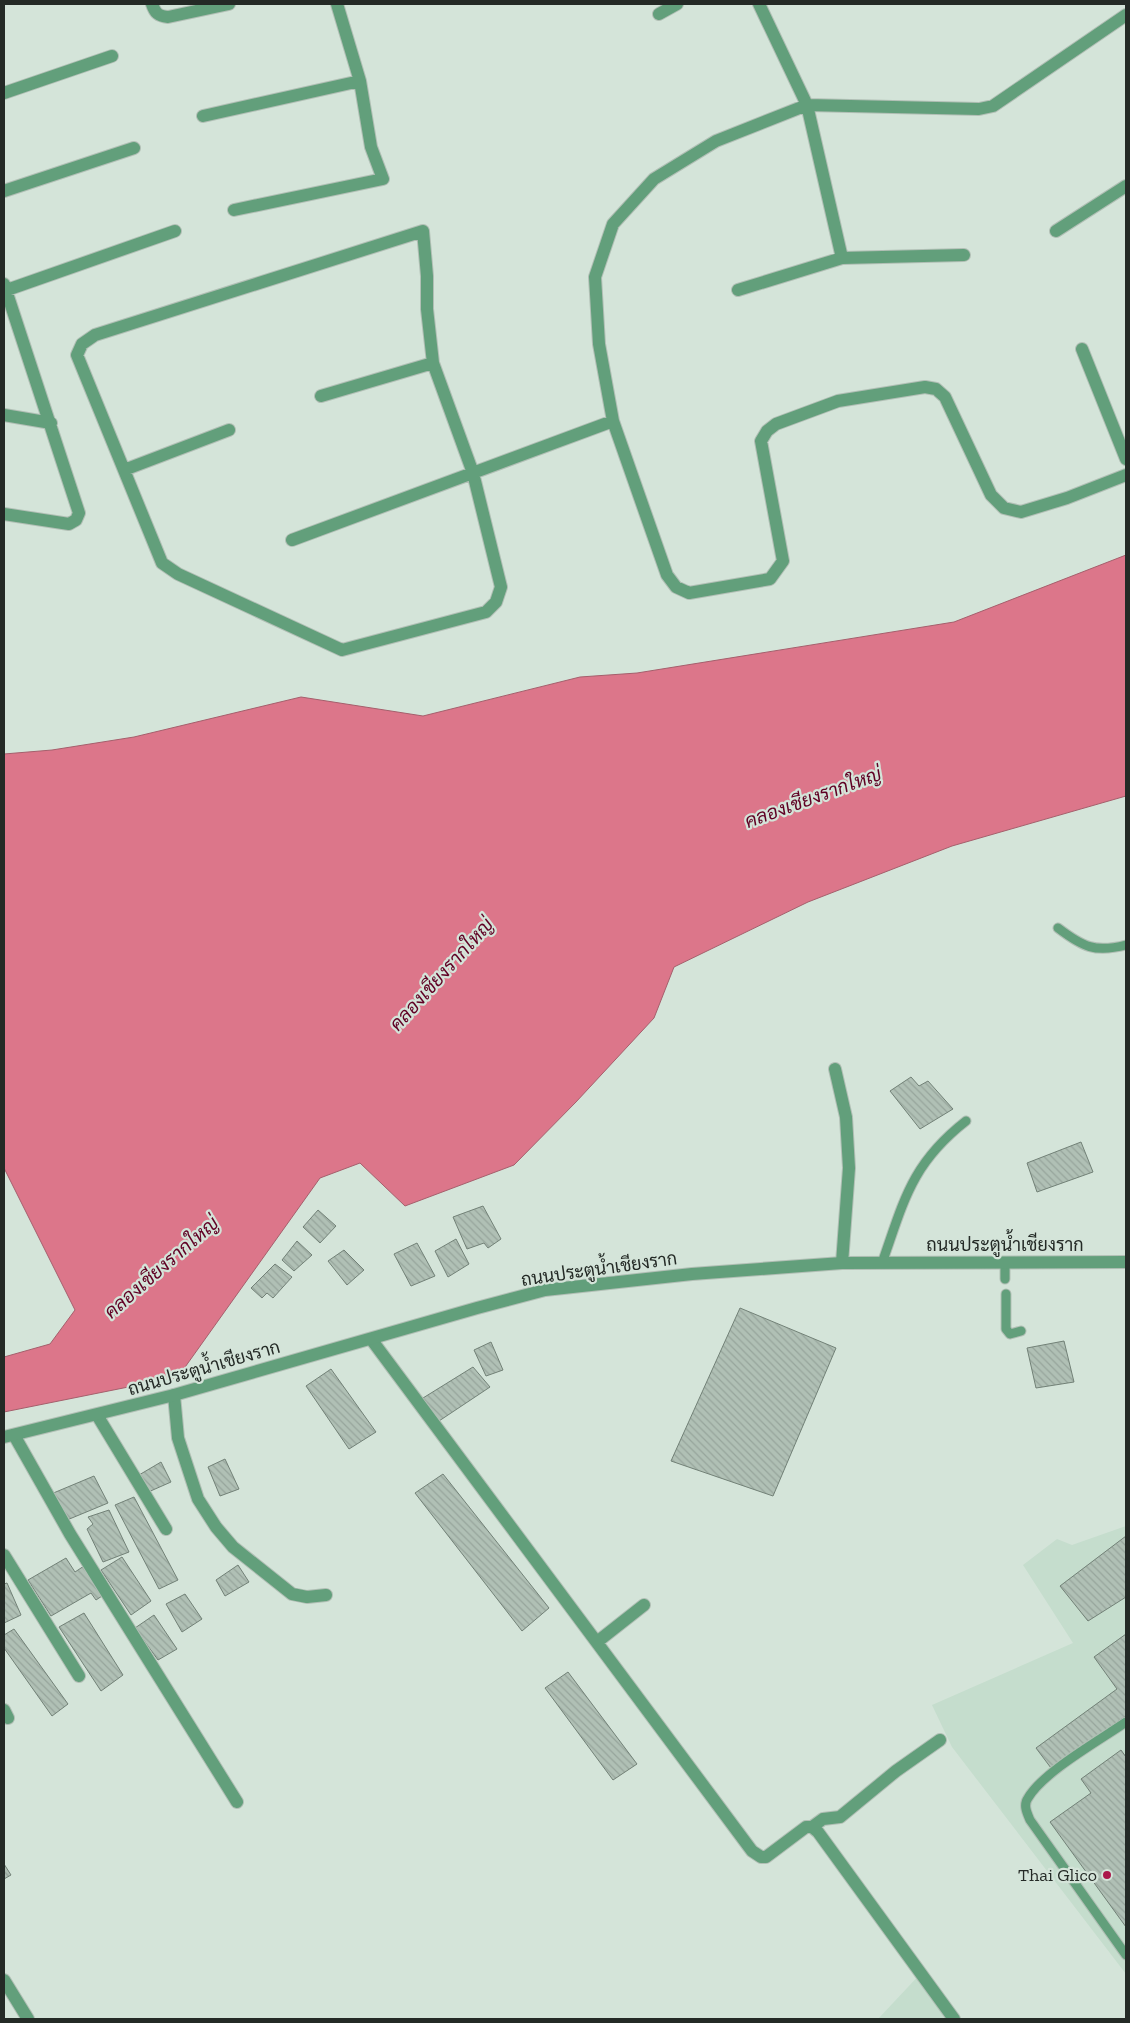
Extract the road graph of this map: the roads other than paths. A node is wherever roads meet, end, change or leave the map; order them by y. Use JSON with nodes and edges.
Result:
{"nodes":[{"id":1,"x":152,"y":4,"type":"edge"},
{"id":2,"x":230,"y":4,"type":"edge"},
{"id":3,"x":337,"y":4,"type":"edge"},
{"id":4,"x":677,"y":4,"type":"edge"},
{"id":5,"x":759,"y":4,"type":"edge"},
{"id":6,"x":659,"y":14,"type":"dead end"},
{"id":7,"x":1126,"y":15,"type":"edge"},
{"id":8,"x":112,"y":56,"type":"dead end"},
{"id":9,"x":360,"y":81,"type":"junction"},
{"id":10,"x":4,"y":93,"type":"edge"},
{"id":11,"x":807,"y":105,"type":"junction"},
{"id":12,"x":203,"y":116,"type":"dead end"},
{"id":13,"x":134,"y":148,"type":"dead end"},
{"id":14,"x":1126,"y":186,"type":"edge"},
{"id":15,"x":4,"y":191,"type":"edge"},
{"id":16,"x":234,"y":210,"type":"dead end"},
{"id":17,"x":175,"y":230,"type":"dead end"},
{"id":18,"x":1056,"y":232,"type":"dead end"},
{"id":19,"x":964,"y":255,"type":"dead end"},
{"id":20,"x":842,"y":258,"type":"junction"},
{"id":21,"x":4,"y":288,"type":"edge"},
{"id":22,"x":738,"y":290,"type":"dead end"},
{"id":23,"x":1082,"y":349,"type":"dead end"},
{"id":24,"x":433,"y":363,"type":"junction"},
{"id":25,"x":321,"y":396,"type":"dead end"},
{"id":26,"x":4,"y":415,"type":"edge"},
{"id":27,"x":613,"y":421,"type":"junction"},
{"id":28,"x":51,"y":423,"type":"junction"},
{"id":29,"x":229,"y":430,"type":"dead end"},
{"id":30,"x":1126,"y":460,"type":"edge"},
{"id":31,"x":124,"y":470,"type":"junction"},
{"id":32,"x":473,"y":473,"type":"junction"},
{"id":33,"x":1126,"y":475,"type":"edge"},
{"id":34,"x":4,"y":514,"type":"edge"},
{"id":35,"x":292,"y":540,"type":"dead end"},
{"id":36,"x":1058,"y":928,"type":"dead end"},
{"id":37,"x":1126,"y":945,"type":"edge"},
{"id":38,"x":835,"y":1069,"type":"dead end"},
{"id":39,"x":966,"y":1121,"type":"dead end"},
{"id":40,"x":1126,"y":1262,"type":"edge"},
{"id":41,"x":842,"y":1263,"type":"junction"},
{"id":42,"x":882,"y":1263,"type":"junction"},
{"id":43,"x":1005,"y":1263,"type":"junction"},
{"id":44,"x":1005,"y":1279,"type":"dead end"},
{"id":45,"x":1006,"y":1294,"type":"dead end"},
{"id":46,"x":1021,"y":1331,"type":"dead end"},
{"id":47,"x":372,"y":1339,"type":"junction"},
{"id":48,"x":174,"y":1395,"type":"junction"},
{"id":49,"x":98,"y":1415,"type":"junction"},
{"id":50,"x":9,"y":1436,"type":"edge"},
{"id":51,"x":166,"y":1529,"type":"dead end"},
{"id":52,"x":4,"y":1555,"type":"edge"},
{"id":53,"x":326,"y":1595,"type":"dead end"},
{"id":54,"x":644,"y":1606,"type":"dead end"},
{"id":55,"x":597,"y":1642,"type":"junction"},
{"id":56,"x":79,"y":1676,"type":"dead end"},
{"id":57,"x":1126,"y":1722,"type":"edge"},
{"id":58,"x":940,"y":1740,"type":"dead end"},
{"id":59,"x":237,"y":1802,"type":"dead end"},
{"id":60,"x":812,"y":1827,"type":"junction"},
{"id":61,"x":1126,"y":1956,"type":"edge"},
{"id":62,"x":4,"y":1980,"type":"edge"},
{"id":63,"x":28,"y":2019,"type":"edge"},
{"id":64,"x":954,"y":2019,"type":"edge"}],
"edges":[{"from":1,"to":2,"type":"street"},
{"from":3,"to":9,"type":"street"},
{"from":4,"to":6,"type":"street"},
{"from":5,"to":11,"type":"street"},
{"from":7,"to":11,"type":"street"},
{"from":8,"to":10,"type":"street"},
{"from":9,"to":12,"type":"street"},
{"from":9,"to":16,"type":"street"},
{"from":11,"to":20,"type":"street"},
{"from":11,"to":27,"type":"street"},
{"from":13,"to":15,"type":"street"},
{"from":14,"to":18,"type":"street"},
{"from":17,"to":21,"type":"street"},
{"from":19,"to":20,"type":"street"},
{"from":20,"to":22,"type":"street"},
{"from":21,"to":28,"type":"street"},
{"from":23,"to":30,"type":"street"},
{"from":24,"to":25,"type":"street"},
{"from":24,"to":31,"type":"street"},
{"from":24,"to":32,"type":"street"},
{"from":26,"to":28,"type":"street"},
{"from":27,"to":32,"type":"street"},
{"from":27,"to":33,"type":"street"},
{"from":28,"to":34,"type":"street"},
{"from":29,"to":31,"type":"street"},
{"from":31,"to":32,"type":"street"},
{"from":32,"to":35,"type":"street"},
{"from":36,"to":37,"type":"lane"},
{"from":38,"to":41,"type":"street"},
{"from":39,"to":42,"type":"lane"},
{"from":40,"to":43,"type":"street","name":"ถนนประตูน้ำเชียงราก"},
{"from":41,"to":42,"type":"street","name":"ถนนประตูน้ำเชียงราก"},
{"from":41,"to":47,"type":"street","name":"ถนนประตูน้ำเชียงราก"},
{"from":42,"to":43,"type":"street","name":"ถนนประตูน้ำเชียงราก"},
{"from":43,"to":44,"type":"lane"},
{"from":45,"to":46,"type":"lane"},
{"from":47,"to":48,"type":"street","name":"ถนนประตูน้ำเชียงราก"},
{"from":47,"to":55,"type":"street"},
{"from":48,"to":49,"type":"street","name":"ถนนประตูน้ำเชียงราก"},
{"from":48,"to":53,"type":"street"},
{"from":49,"to":50,"type":"street","name":"ถนนประตูน้ำเชียงราก"},
{"from":49,"to":51,"type":"street"},
{"from":50,"to":59,"type":"street"},
{"from":52,"to":56,"type":"street"},
{"from":54,"to":55,"type":"street"},
{"from":55,"to":60,"type":"street"},
{"from":57,"to":61,"type":"lane"},
{"from":58,"to":60,"type":"street"},
{"from":60,"to":64,"type":"street"},
{"from":62,"to":63,"type":"street"}]}
